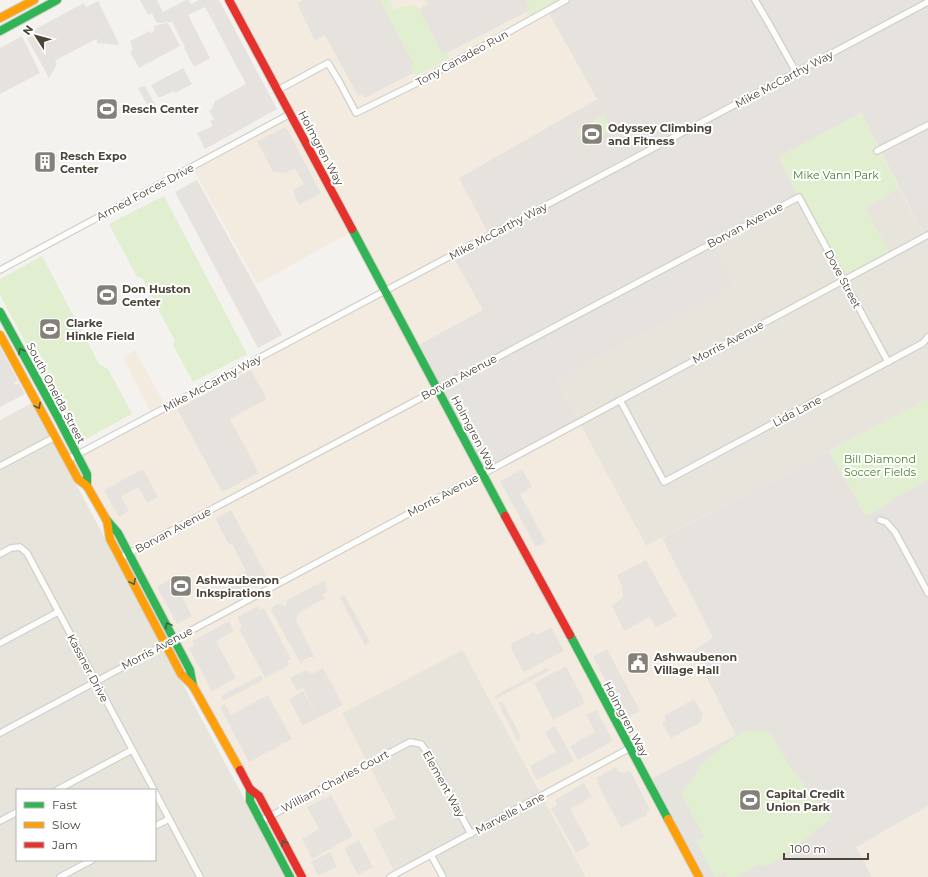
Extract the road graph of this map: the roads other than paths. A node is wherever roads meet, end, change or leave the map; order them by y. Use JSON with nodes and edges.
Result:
{"nodes":[{"id":1,"x":34,"y":0,"type":"edge"},
{"id":2,"x":57,"y":0,"type":"edge"},
{"id":3,"x":229,"y":0,"type":"edge"},
{"id":4,"x":566,"y":0,"type":"edge"},
{"id":5,"x":755,"y":0,"type":"edge"},
{"id":6,"x":928,"y":2,"type":"edge"},
{"id":7,"x":0,"y":18,"type":"edge"},
{"id":8,"x":0,"y":31,"type":"edge"},
{"id":9,"x":796,"y":72,"type":"junction"},
{"id":10,"x":278,"y":90,"type":"junction"},
{"id":11,"x":290,"y":114,"type":"junction"},
{"id":12,"x":928,"y":125,"type":"edge"},
{"id":13,"x":877,"y":151,"type":"dead end"},
{"id":14,"x":799,"y":197,"type":"joint"},
{"id":15,"x":928,"y":235,"type":"edge"},
{"id":16,"x":0,"y":270,"type":"edge"},
{"id":17,"x":844,"y":281,"type":"junction"},
{"id":18,"x":385,"y":291,"type":"junction"},
{"id":19,"x":0,"y":312,"type":"edge"},
{"id":20,"x":0,"y":335,"type":"edge"},
{"id":21,"x":928,"y":338,"type":"edge"},
{"id":22,"x":888,"y":362,"type":"junction"},
{"id":23,"x":438,"y":389,"type":"junction"},
{"id":24,"x":620,"y":400,"type":"junction"},
{"id":25,"x":54,"y":437,"type":"junction"},
{"id":26,"x":77,"y":455,"type":"junction"},
{"id":27,"x":67,"y":460,"type":"junction"},
{"id":28,"x":0,"y":466,"type":"edge"},
{"id":29,"x":483,"y":474,"type":"junction"},
{"id":30,"x":87,"y":486,"type":"junction"},
{"id":31,"x":880,"y":520,"type":"dead end"},
{"id":32,"x":107,"y":521,"type":"junction"},
{"id":33,"x":129,"y":553,"type":"junction"},
{"id":34,"x":0,"y":554,"type":"edge"},
{"id":35,"x":120,"y":558,"type":"junction"},
{"id":36,"x":928,"y":593,"type":"edge"},
{"id":37,"x":58,"y":612,"type":"junction"},
{"id":38,"x":175,"y":639,"type":"junction"},
{"id":39,"x":0,"y":643,"type":"edge"},
{"id":40,"x":165,"y":644,"type":"junction"},
{"id":41,"x":96,"y":681,"type":"junction"},
{"id":42,"x":194,"y":686,"type":"junction"},
{"id":43,"x":0,"y":732,"type":"edge"},
{"id":44,"x":410,"y":742,"type":"joint"},
{"id":45,"x":630,"y":748,"type":"junction"},
{"id":46,"x":132,"y":750,"type":"junction"},
{"id":47,"x":59,"y":789,"type":"edge"},
{"id":48,"x":153,"y":789,"type":"edge"},
{"id":49,"x":250,"y":789,"type":"junction"},
{"id":50,"x":156,"y":795,"type":"edge"},
{"id":51,"x":16,"y":813,"type":"edge"},
{"id":52,"x":270,"y":816,"type":"junction"},
{"id":53,"x":169,"y":818,"type":"junction"},
{"id":54,"x":0,"y":821,"type":"edge"},
{"id":55,"x":261,"y":821,"type":"junction"},
{"id":56,"x":156,"y":825,"type":"edge"},
{"id":57,"x":471,"y":834,"type":"junction"},
{"id":58,"x":431,"y":855,"type":"junction"},
{"id":59,"x":90,"y":861,"type":"edge"},
{"id":60,"x":60,"y":877,"type":"edge"},
{"id":61,"x":200,"y":877,"type":"edge"},
{"id":62,"x":290,"y":877,"type":"edge"},
{"id":63,"x":302,"y":877,"type":"edge"},
{"id":64,"x":390,"y":877,"type":"edge"},
{"id":65,"x":443,"y":877,"type":"edge"},
{"id":66,"x":699,"y":877,"type":"edge"}],
"edges":[{"from":1,"to":7,"type":"street"},
{"from":2,"to":8,"type":"street"},
{"from":3,"to":10,"type":"street","name":"Holmgren Way"},
{"from":4,"to":10,"type":"street","name":"Tony Canadeo Run"},
{"from":5,"to":9,"type":"street"},
{"from":6,"to":9,"type":"street","name":"Mike McCarthy Way"},
{"from":9,"to":18,"type":"street","name":"Mike McCarthy Way"},
{"from":10,"to":11,"type":"street","name":"Holmgren Way"},
{"from":11,"to":16,"type":"street","name":"Armed Forces Drive"},
{"from":11,"to":18,"type":"street","name":"Holmgren Way"},
{"from":12,"to":13,"type":"street"},
{"from":14,"to":17,"type":"street","name":"Dove Street"},
{"from":14,"to":23,"type":"street","name":"Borvan Avenue"},
{"from":15,"to":17,"type":"street","name":"Morris Avenue"},
{"from":17,"to":22,"type":"street","name":"Dove Street"},
{"from":17,"to":24,"type":"street","name":"Morris Avenue"},
{"from":18,"to":23,"type":"street","name":"Holmgren Way"},
{"from":18,"to":26,"type":"street","name":"Mike McCarthy Way"},
{"from":26,"to":19,"type":"street","name":"South Oneida Street","one_way":true},
{"from":20,"to":25,"type":"street","name":"South Oneida Street","one_way":true},
{"from":21,"to":22,"type":"street","name":"Lida Lane"},
{"from":22,"to":24,"type":"street","name":"Lida Lane"},
{"from":23,"to":29,"type":"street","name":"Holmgren Way"},
{"from":23,"to":33,"type":"street","name":"Borvan Avenue"},
{"from":24,"to":29,"type":"street","name":"Morris Avenue"},
{"from":25,"to":27,"type":"street","name":"South Oneida Street"},
{"from":25,"to":28,"type":"street"},
{"from":26,"to":27,"type":"street","name":"Mike McCarthy Way"},
{"from":26,"to":30,"type":"street","name":"South Oneida Street"},
{"from":27,"to":30,"type":"street","name":"South Oneida Street"},
{"from":29,"to":38,"type":"street","name":"Morris Avenue"},
{"from":29,"to":45,"type":"street","name":"Holmgren Way"},
{"from":30,"to":32,"type":"street","name":"South Oneida Street"},
{"from":31,"to":36,"type":"street"},
{"from":32,"to":33,"type":"street","name":"South Oneida Street"},
{"from":32,"to":35,"type":"street","name":"South Oneida Street"},
{"from":33,"to":35,"type":"street","name":"Borvan Avenue"},
{"from":38,"to":33,"type":"street","name":"South Oneida Street","one_way":true},
{"from":34,"to":37,"type":"street","name":"Kassner Drive"},
{"from":35,"to":40,"type":"street","name":"South Oneida Street","one_way":true},
{"from":37,"to":39,"type":"street"},
{"from":37,"to":41,"type":"street","name":"Kassner Drive"},
{"from":38,"to":40,"type":"street","name":"Morris Avenue"},
{"from":38,"to":42,"type":"street","name":"South Oneida Street"},
{"from":40,"to":41,"type":"street","name":"Morris Avenue"},
{"from":40,"to":42,"type":"street","name":"South Oneida Street"},
{"from":41,"to":43,"type":"street","name":"Morris Avenue"},
{"from":41,"to":46,"type":"street","name":"Kassner Drive"},
{"from":42,"to":49,"type":"street","name":"South Oneida Street"},
{"from":44,"to":52,"type":"street","name":"William Charles Court"},
{"from":44,"to":57,"type":"street","name":"Element Way"},
{"from":45,"to":57,"type":"street","name":"Marvelle Lane"},
{"from":45,"to":66,"type":"street","name":"Holmgren Way"},
{"from":46,"to":47,"type":"street"},
{"from":46,"to":48,"type":"street","name":"Kassner Drive"},
{"from":49,"to":52,"type":"street","name":"South Oneida Street"},
{"from":49,"to":55,"type":"street","name":"South Oneida Street"},
{"from":50,"to":53,"type":"street","name":"Kassner Drive"},
{"from":51,"to":54,"type":"street"},
{"from":52,"to":55,"type":"street","name":"William Charles Court"},
{"from":63,"to":52,"type":"street","name":"South Oneida Street","one_way":true},
{"from":53,"to":56,"type":"street"},
{"from":53,"to":61,"type":"street","name":"Kassner Drive"},
{"from":55,"to":62,"type":"street","name":"South Oneida Street"},
{"from":57,"to":58,"type":"street","name":"Marvelle Lane"},
{"from":58,"to":64,"type":"street","name":"Marvelle Lane"},
{"from":58,"to":65,"type":"street"},
{"from":59,"to":60,"type":"street"}]}
